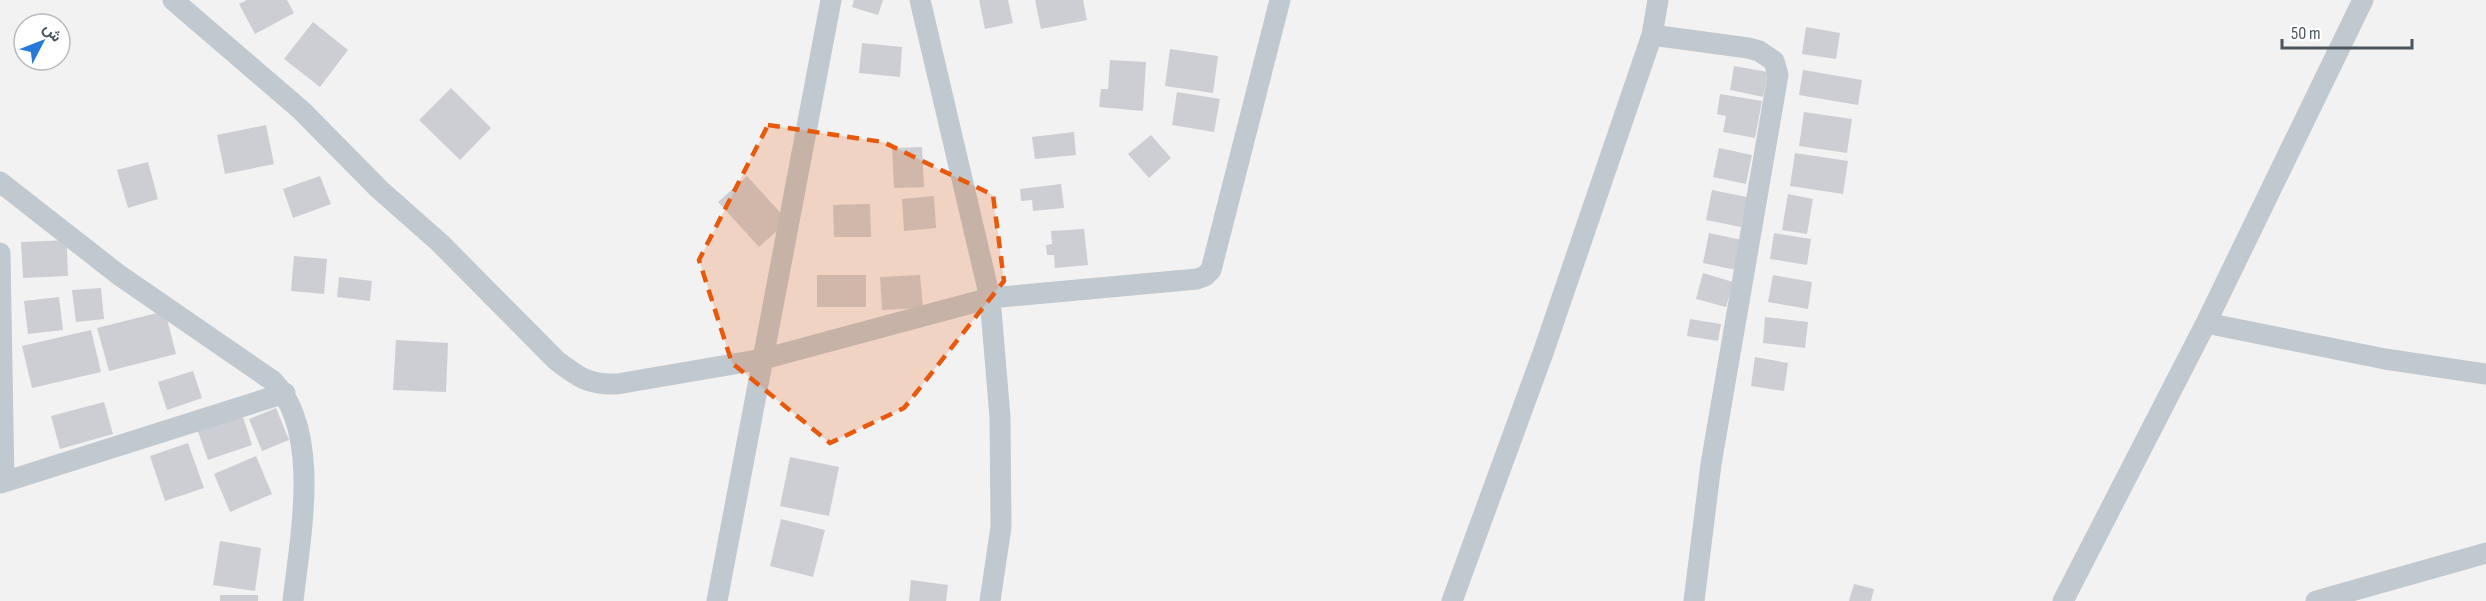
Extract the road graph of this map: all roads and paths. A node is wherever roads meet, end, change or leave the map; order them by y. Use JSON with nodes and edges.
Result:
{"nodes":[{"id":1,"x":173,"y":0,"type":"edge"},
{"id":2,"x":831,"y":0,"type":"edge"},
{"id":3,"x":920,"y":0,"type":"edge"},
{"id":4,"x":1280,"y":0,"type":"edge"},
{"id":5,"x":1658,"y":0,"type":"edge"},
{"id":6,"x":2363,"y":0,"type":"edge"},
{"id":7,"x":1652,"y":34,"type":"junction"},
{"id":8,"x":0,"y":182,"type":"edge"},
{"id":9,"x":0,"y":253,"type":"edge"},
{"id":10,"x":990,"y":298,"type":"junction"},
{"id":11,"x":2206,"y":323,"type":"junction"},
{"id":12,"x":763,"y":359,"type":"junction"},
{"id":13,"x":2486,"y":374,"type":"edge"},
{"id":14,"x":285,"y":393,"type":"junction"},
{"id":15,"x":2,"y":482,"type":"edge"},
{"id":16,"x":2486,"y":553,"type":"edge"},
{"id":17,"x":293,"y":601,"type":"edge"},
{"id":18,"x":717,"y":601,"type":"edge"},
{"id":19,"x":990,"y":601,"type":"edge"},
{"id":20,"x":1452,"y":601,"type":"edge"},
{"id":21,"x":1694,"y":601,"type":"edge"},
{"id":22,"x":2063,"y":601,"type":"edge"},
{"id":23,"x":2316,"y":601,"type":"edge"}],
"edges":[{"from":1,"to":12,"type":"street"},
{"from":2,"to":12,"type":"street"},
{"from":3,"to":10,"type":"street"},
{"from":4,"to":10,"type":"street"},
{"from":5,"to":7,"type":"street"},
{"from":6,"to":11,"type":"street"},
{"from":7,"to":20,"type":"street"},
{"from":7,"to":21,"type":"street"},
{"from":8,"to":14,"type":"street"},
{"from":9,"to":15,"type":"street"},
{"from":10,"to":12,"type":"street"},
{"from":10,"to":19,"type":"street"},
{"from":11,"to":13,"type":"street"},
{"from":11,"to":22,"type":"street"},
{"from":12,"to":18,"type":"street"},
{"from":14,"to":15,"type":"street"},
{"from":14,"to":17,"type":"street"},
{"from":16,"to":23,"type":"street"}]}
